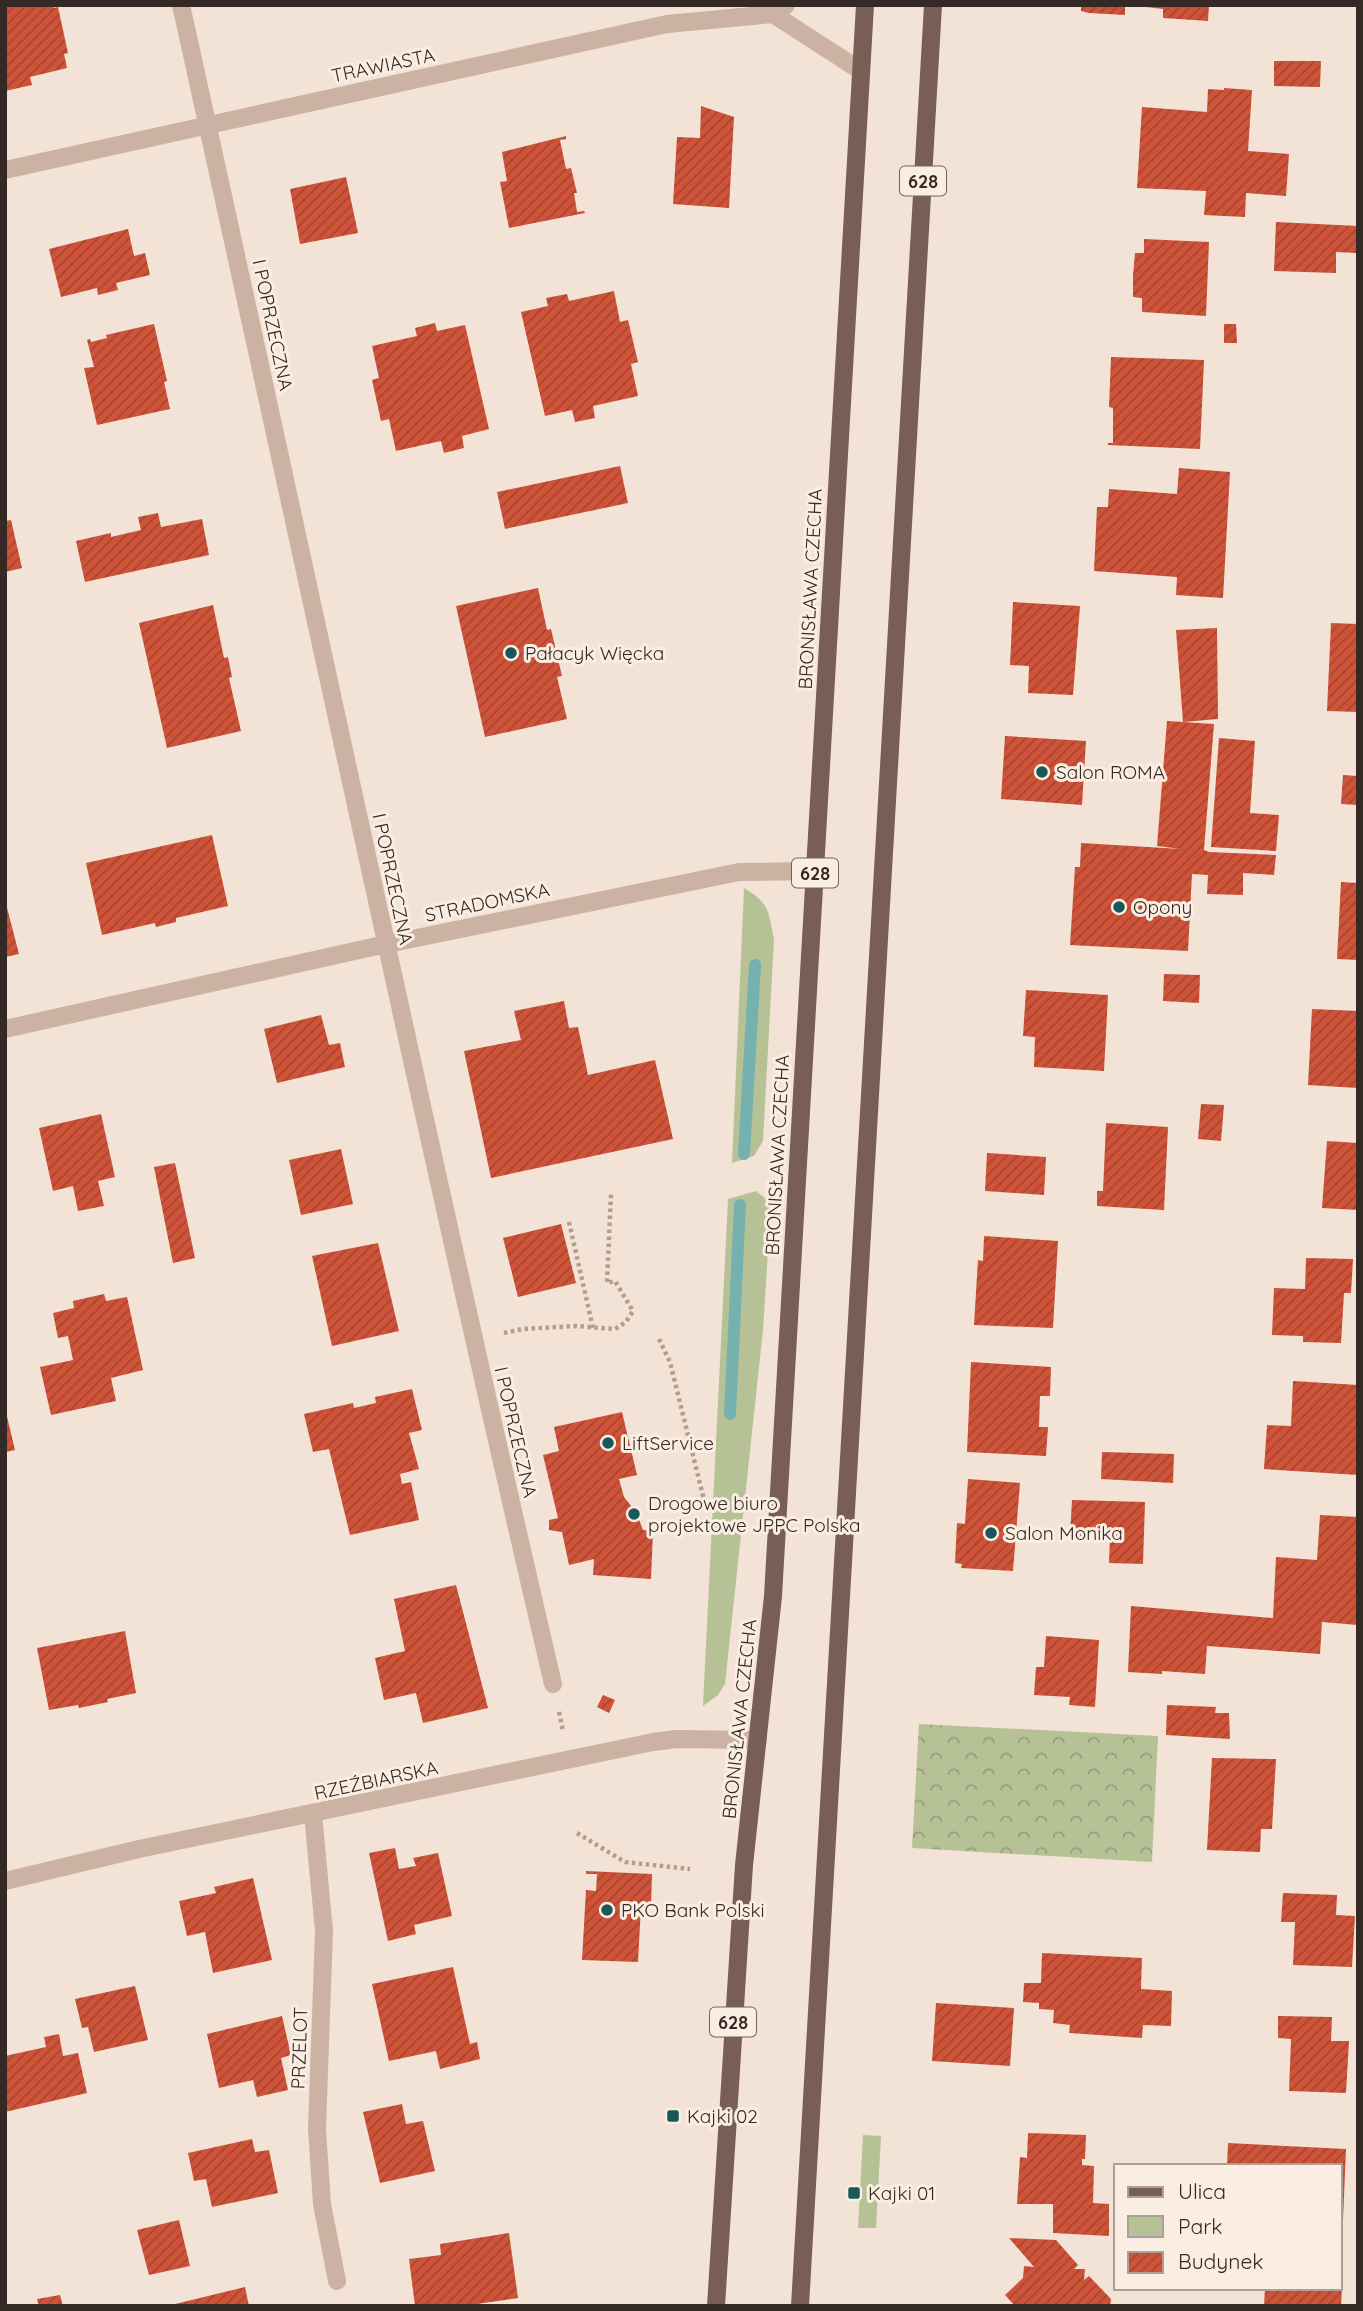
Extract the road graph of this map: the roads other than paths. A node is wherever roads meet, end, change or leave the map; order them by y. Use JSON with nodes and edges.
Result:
{"nodes":[{"id":1,"x":181,"y":5,"type":"edge"},
{"id":2,"x":865,"y":5,"type":"edge"},
{"id":3,"x":933,"y":5,"type":"edge"},
{"id":4,"x":779,"y":10,"type":"edge"},
{"id":5,"x":861,"y":71,"type":"junction"},
{"id":6,"x":208,"y":125,"type":"junction"},
{"id":7,"x":5,"y":170,"type":"edge"},
{"id":8,"x":815,"y":871,"type":"junction"},
{"id":9,"x":385,"y":944,"type":"junction"},
{"id":10,"x":5,"y":1029,"type":"edge"},
{"id":11,"x":553,"y":1684,"type":"road end"},
{"id":12,"x":758,"y":1740,"type":"junction"},
{"id":13,"x":313,"y":1814,"type":"junction"},
{"id":14,"x":5,"y":1881,"type":"edge"},
{"id":15,"x":337,"y":2281,"type":"dead end"},
{"id":16,"x":716,"y":2306,"type":"edge"},
{"id":17,"x":800,"y":2306,"type":"edge"}],
"edges":[{"from":1,"to":6,"type":"street","name":"I POPRZECZNA"},
{"from":2,"to":5,"type":"main road","name":"BRONISŁAWA CZECHA","number":"628"},
{"from":3,"to":17,"type":"main road","number":"628"},
{"from":4,"to":5,"type":"street","name":"TRAWIASTA"},
{"from":4,"to":6,"type":"street","name":"TRAWIASTA"},
{"from":5,"to":8,"type":"main road","name":"BRONISŁAWA CZECHA","number":"628"},
{"from":6,"to":7,"type":"street","name":"TRAWIASTA"},
{"from":6,"to":9,"type":"street","name":"I POPRZECZNA"},
{"from":8,"to":9,"type":"street","name":"STRADOMSKA"},
{"from":8,"to":12,"type":"main road","name":"BRONISŁAWA CZECHA","number":"628"},
{"from":9,"to":10,"type":"street","name":"STRADOMSKA"},
{"from":9,"to":11,"type":"street","name":"I POPRZECZNA"},
{"from":12,"to":13,"type":"street","name":"RZEŹBIARSKA"},
{"from":12,"to":16,"type":"main road","name":"BRONISŁAWA CZECHA","number":"628"},
{"from":13,"to":14,"type":"street","name":"RZEŹBIARSKA"},
{"from":13,"to":15,"type":"street","name":"PRZELOT"}]}
